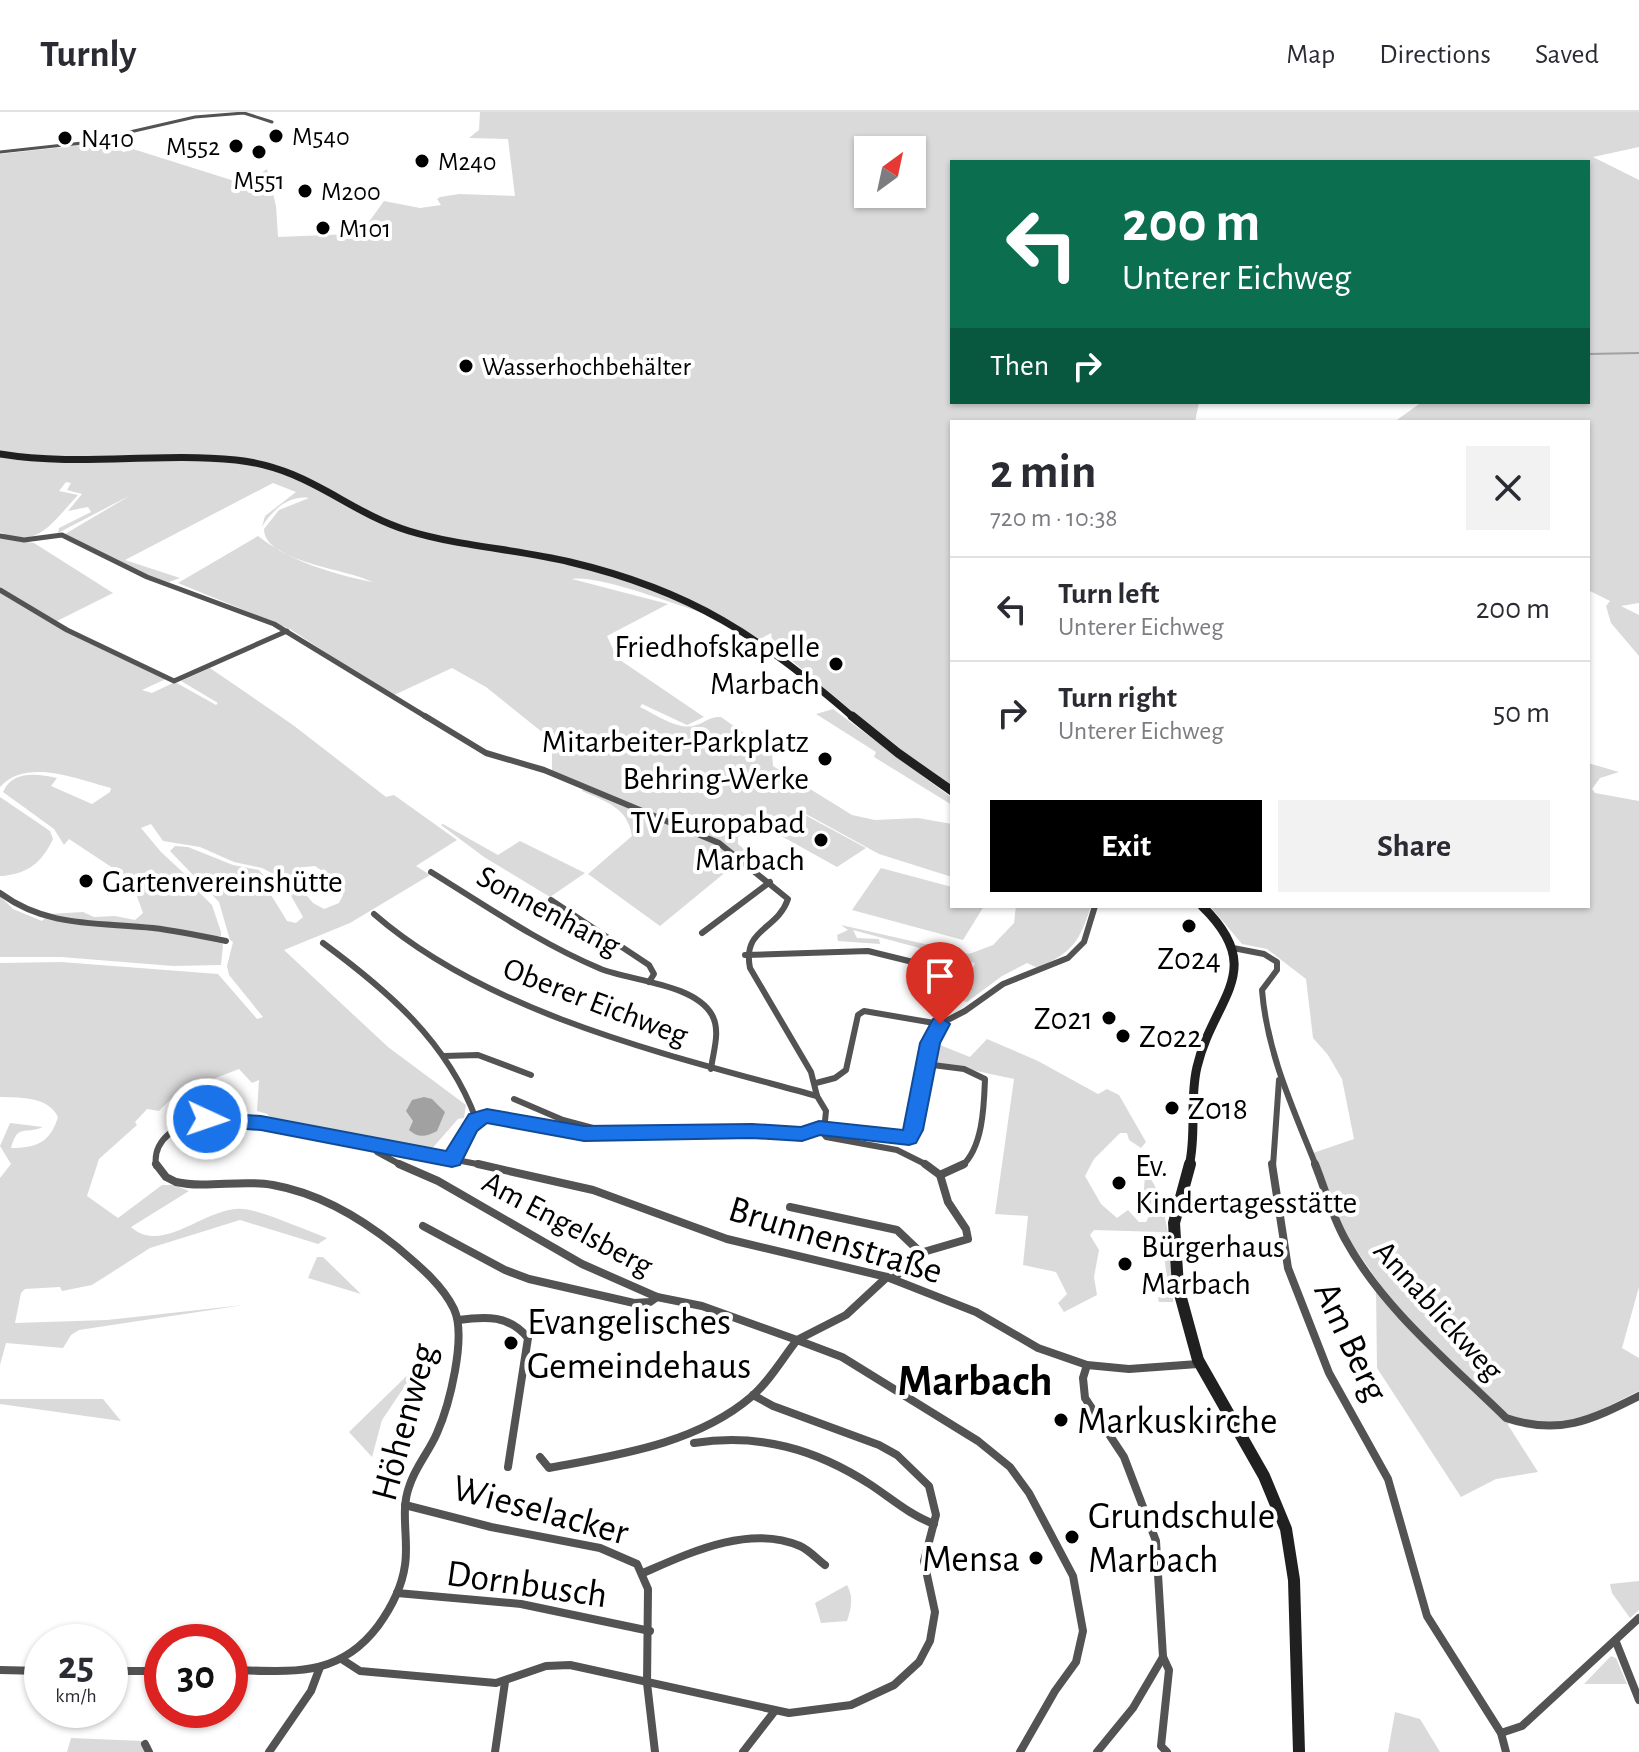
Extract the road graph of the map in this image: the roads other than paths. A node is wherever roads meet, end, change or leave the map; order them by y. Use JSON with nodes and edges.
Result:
{"nodes":[{"id":1,"x":259,"y":112,"type":"edge"},
{"id":2,"x":245,"y":113,"type":"edge"},
{"id":3,"x":253,"y":116,"type":"junction"},
{"id":4,"x":272,"y":122,"type":"dead end"},
{"id":5,"x":0,"y":152,"type":"edge"},
{"id":6,"x":1,"y":455,"type":"edge"},
{"id":7,"x":0,"y":536,"type":"edge"},
{"id":8,"x":0,"y":590,"type":"edge"},
{"id":9,"x":287,"y":631,"type":"junction"},
{"id":10,"x":950,"y":789,"type":"edge"},
{"id":11,"x":431,"y":872,"type":"dead end"},
{"id":12,"x":770,"y":882,"type":"junction"},
{"id":13,"x":0,"y":893,"type":"edge"},
{"id":14,"x":551,"y":900,"type":"dead end"},
{"id":15,"x":1094,"y":908,"type":"edge"},
{"id":16,"x":1204,"y":908,"type":"edge"},
{"id":17,"x":374,"y":914,"type":"dead end"},
{"id":18,"x":702,"y":933,"type":"dead end"},
{"id":19,"x":226,"y":941,"type":"dead end"},
{"id":20,"x":323,"y":943,"type":"dead end"},
{"id":21,"x":1233,"y":948,"type":"junction"},
{"id":22,"x":745,"y":955,"type":"junction"},
{"id":23,"x":925,"y":965,"type":"dead end"},
{"id":24,"x":649,"y":982,"type":"junction"},
{"id":25,"x":940,"y":1024,"type":"junction"},
{"id":26,"x":444,"y":1056,"type":"junction"},
{"id":27,"x":925,"y":1064,"type":"junction"},
{"id":28,"x":711,"y":1069,"type":"junction"},
{"id":29,"x":531,"y":1075,"type":"dead end"},
{"id":30,"x":1279,"y":1080,"type":"junction"},
{"id":31,"x":816,"y":1083,"type":"junction"},
{"id":32,"x":817,"y":1096,"type":"junction"},
{"id":33,"x":514,"y":1099,"type":"dead end"},
{"id":34,"x":476,"y":1119,"type":"junction"},
{"id":35,"x":819,"y":1128,"type":"junction"},
{"id":36,"x":608,"y":1132,"type":"junction"},
{"id":37,"x":378,"y":1147,"type":"junction"},
{"id":38,"x":452,"y":1159,"type":"junction"},
{"id":39,"x":940,"y":1175,"type":"junction"},
{"id":40,"x":790,"y":1207,"type":"dead end"},
{"id":41,"x":423,"y":1226,"type":"dead end"},
{"id":42,"x":920,"y":1252,"type":"junction"},
{"id":43,"x":890,"y":1278,"type":"junction"},
{"id":44,"x":657,"y":1297,"type":"junction"},
{"id":45,"x":458,"y":1320,"type":"junction"},
{"id":46,"x":797,"y":1340,"type":"junction"},
{"id":47,"x":1200,"y":1364,"type":"junction"},
{"id":48,"x":1087,"y":1365,"type":"junction"},
{"id":49,"x":753,"y":1395,"type":"junction"},
{"id":50,"x":1639,"y":1396,"type":"edge"},
{"id":51,"x":694,"y":1443,"type":"dead end"},
{"id":52,"x":540,"y":1457,"type":"dead end"},
{"id":53,"x":508,"y":1467,"type":"dead end"},
{"id":54,"x":405,"y":1505,"type":"junction"},
{"id":55,"x":934,"y":1524,"type":"junction"},
{"id":56,"x":825,"y":1565,"type":"dead end"},
{"id":57,"x":643,"y":1573,"type":"junction"},
{"id":58,"x":397,"y":1593,"type":"junction"},
{"id":59,"x":1639,"y":1618,"type":"edge"},
{"id":60,"x":650,"y":1631,"type":"junction"},
{"id":61,"x":1616,"y":1642,"type":"junction"},
{"id":62,"x":1163,"y":1657,"type":"junction"},
{"id":63,"x":343,"y":1660,"type":"junction"},
{"id":64,"x":320,"y":1667,"type":"junction"},
{"id":65,"x":248,"y":1669,"type":"edge"},
{"id":66,"x":0,"y":1670,"type":"edge"},
{"id":67,"x":24,"y":1671,"type":"edge"},
{"id":68,"x":505,"y":1682,"type":"junction"},
{"id":69,"x":647,"y":1683,"type":"junction"},
{"id":70,"x":1639,"y":1700,"type":"edge"},
{"id":71,"x":774,"y":1712,"type":"junction"},
{"id":72,"x":1501,"y":1733,"type":"junction"},
{"id":73,"x":269,"y":1752,"type":"edge"},
{"id":74,"x":495,"y":1752,"type":"edge"},
{"id":75,"x":655,"y":1752,"type":"edge"},
{"id":76,"x":743,"y":1752,"type":"edge"},
{"id":77,"x":1020,"y":1752,"type":"edge"},
{"id":78,"x":1097,"y":1752,"type":"edge"},
{"id":79,"x":1167,"y":1752,"type":"edge"},
{"id":80,"x":1299,"y":1752,"type":"edge"},
{"id":81,"x":1506,"y":1752,"type":"edge"}],
"edges":[{"from":1,"to":3,"type":"street"},
{"from":2,"to":3,"type":"street"},
{"from":2,"to":5,"type":"street"},
{"from":3,"to":4,"type":"street"},
{"from":6,"to":10,"type":"main road"},
{"from":7,"to":9,"type":"street"},
{"from":8,"to":9,"type":"street"},
{"from":9,"to":12,"type":"street"},
{"from":11,"to":24,"type":"street","name":"Sonnenhang"},
{"from":12,"to":18,"type":"street"},
{"from":12,"to":22,"type":"street"},
{"from":13,"to":19,"type":"street"},
{"from":14,"to":24,"type":"street","name":"Sonnenhang"},
{"from":15,"to":25,"type":"street"},
{"from":16,"to":21,"type":"main road"},
{"from":17,"to":28,"type":"street","name":"Oberer Eichweg"},
{"from":20,"to":26,"type":"street"},
{"from":21,"to":30,"type":"street","name":"Annablickweg"},
{"from":21,"to":47,"type":"main road"},
{"from":22,"to":23,"type":"street"},
{"from":22,"to":31,"type":"street"},
{"from":24,"to":28,"type":"street","name":"Sonnenhang"},
{"from":25,"to":27,"type":"street"},
{"from":25,"to":31,"type":"street"},
{"from":26,"to":29,"type":"street"},
{"from":26,"to":34,"type":"street"},
{"from":27,"to":35,"type":"street"},
{"from":27,"to":39,"type":"street"},
{"from":28,"to":32,"type":"street","name":"Oberer Eichweg"},
{"from":30,"to":50,"type":"street","name":"Annablickweg"},
{"from":30,"to":72,"type":"street","name":"Am Berg"},
{"from":31,"to":32,"type":"street"},
{"from":32,"to":35,"type":"street"},
{"from":33,"to":36,"type":"street"},
{"from":34,"to":36,"type":"street"},
{"from":34,"to":38,"type":"street"},
{"from":35,"to":36,"type":"street"},
{"from":35,"to":39,"type":"street"},
{"from":37,"to":38,"type":"street","name":"Höhenweg"},
{"from":37,"to":44,"type":"street","name":"Am Engelsberg"},
{"from":37,"to":45,"type":"street","name":"Höhenweg"},
{"from":38,"to":43,"type":"street","name":"Brunnenstraße"},
{"from":39,"to":42,"type":"street"},
{"from":40,"to":42,"type":"street"},
{"from":41,"to":44,"type":"street","name":"Am Engelsberg"},
{"from":42,"to":43,"type":"street"},
{"from":43,"to":46,"type":"street"},
{"from":43,"to":48,"type":"street","name":"Brunnenstraße"},
{"from":44,"to":46,"type":"street","name":"Am Engelsberg"},
{"from":45,"to":53,"type":"street"},
{"from":45,"to":54,"type":"street","name":"Höhenweg"},
{"from":46,"to":49,"type":"street"},
{"from":46,"to":77,"type":"street","name":"Am Engelsberg"},
{"from":47,"to":48,"type":"street","name":"Brunnenstraße"},
{"from":47,"to":80,"type":"main road"},
{"from":48,"to":62,"type":"street"},
{"from":49,"to":52,"type":"street"},
{"from":49,"to":55,"type":"street"},
{"from":51,"to":55,"type":"street"},
{"from":54,"to":57,"type":"street","name":"Wieselacker"},
{"from":54,"to":58,"type":"street","name":"Höhenweg"},
{"from":55,"to":71,"type":"street"},
{"from":56,"to":57,"type":"street"},
{"from":57,"to":60,"type":"street","name":"Wieselacker"},
{"from":58,"to":60,"type":"street","name":"Dornbusch"},
{"from":58,"to":63,"type":"street","name":"Höhenweg"},
{"from":59,"to":61,"type":"street"},
{"from":60,"to":69,"type":"street","name":"Wieselacker"},
{"from":61,"to":70,"type":"street"},
{"from":61,"to":72,"type":"street"},
{"from":62,"to":78,"type":"street"},
{"from":62,"to":79,"type":"street"},
{"from":63,"to":64,"type":"street","name":"Höhenweg"},
{"from":63,"to":68,"type":"street"},
{"from":64,"to":65,"type":"street","name":"Höhenweg"},
{"from":64,"to":73,"type":"street"},
{"from":66,"to":67,"type":"street"},
{"from":68,"to":69,"type":"street"},
{"from":68,"to":74,"type":"street"},
{"from":69,"to":71,"type":"street"},
{"from":69,"to":75,"type":"street","name":"Wieselacker"},
{"from":71,"to":76,"type":"street"},
{"from":72,"to":81,"type":"street","name":"Am Berg"}]}
